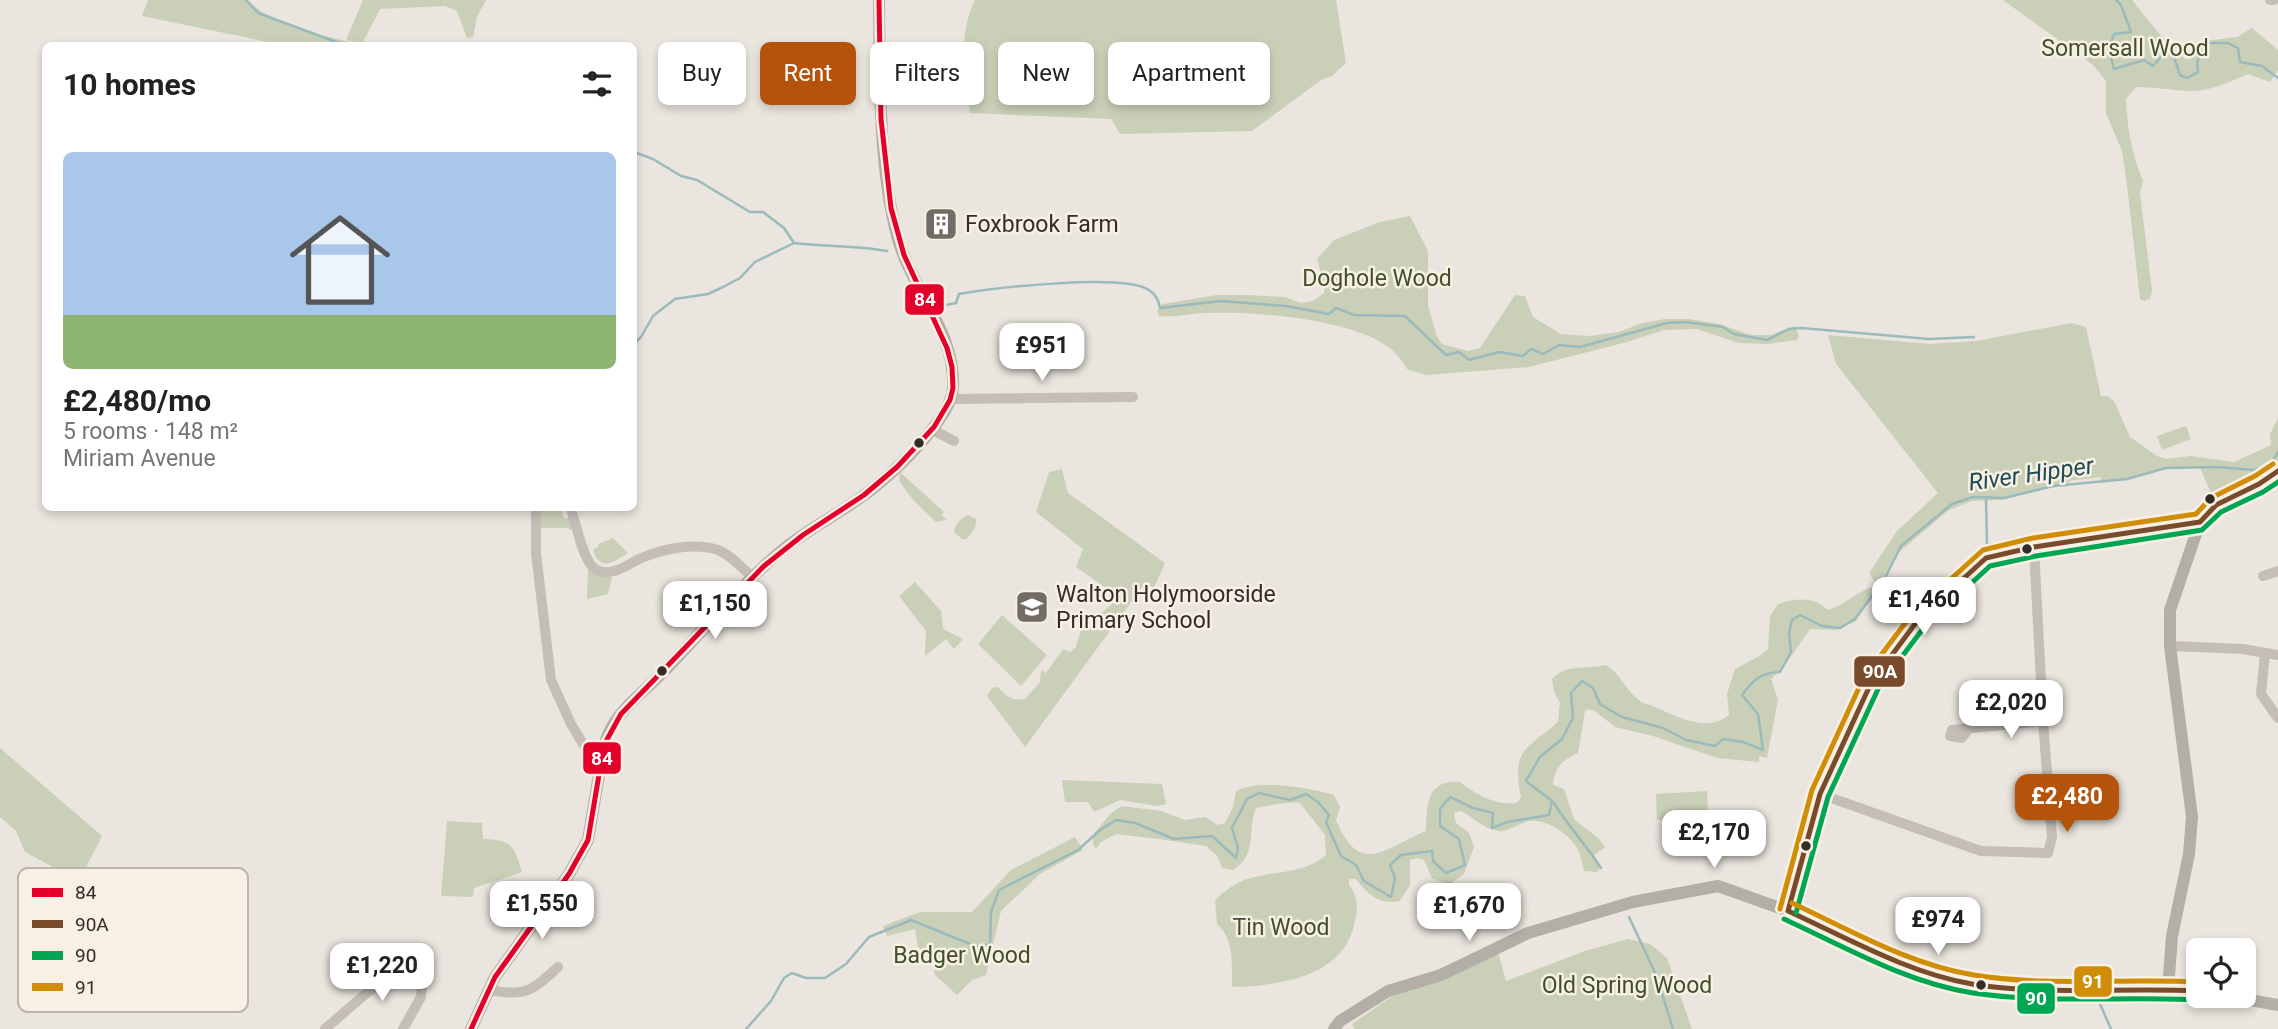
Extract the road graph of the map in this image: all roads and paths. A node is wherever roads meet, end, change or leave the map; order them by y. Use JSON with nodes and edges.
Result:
{"nodes":[{"id":1,"x":879,"y":0,"type":"edge"},
{"id":2,"x":1133,"y":397,"type":"dead end"},
{"id":3,"x":951,"y":399,"type":"junction"},
{"id":4,"x":933,"y":430,"type":"junction"},
{"id":5,"x":954,"y":441,"type":"dead end"},
{"id":6,"x":2278,"y":471,"type":"edge"},
{"id":7,"x":536,"y":511,"type":"edge"},
{"id":8,"x":572,"y":513,"type":"dead end"},
{"id":9,"x":2200,"y":522,"type":"junction"},
{"id":10,"x":2034,"y":547,"type":"junction"},
{"id":11,"x":2278,"y":571,"type":"edge"},
{"id":12,"x":2263,"y":576,"type":"dead end"},
{"id":13,"x":752,"y":577,"type":"junction"},
{"id":14,"x":2170,"y":646,"type":"junction"},
{"id":15,"x":2264,"y":653,"type":"junction"},
{"id":16,"x":2278,"y":655,"type":"edge"},
{"id":17,"x":2278,"y":718,"type":"edge"},
{"id":18,"x":2043,"y":721,"type":"junction"},
{"id":19,"x":1969,"y":729,"type":"dead end"},
{"id":20,"x":601,"y":772,"type":"junction"},
{"id":21,"x":1820,"y":794,"type":"junction"},
{"id":22,"x":1788,"y":911,"type":"junction"},
{"id":23,"x":558,"y":967,"type":"dead end"},
{"id":24,"x":2168,"y":989,"type":"junction"},
{"id":25,"x":489,"y":990,"type":"junction"},
{"id":26,"x":2186,"y":990,"type":"edge"},
{"id":27,"x":2256,"y":1001,"type":"edge"},
{"id":28,"x":2278,"y":1005,"type":"edge"},
{"id":29,"x":325,"y":1029,"type":"edge"},
{"id":30,"x":403,"y":1029,"type":"edge"},
{"id":31,"x":471,"y":1029,"type":"edge"},
{"id":32,"x":1334,"y":1029,"type":"edge"}],
"edges":[{"from":1,"to":3,"type":"street"},
{"from":2,"to":3,"type":"street"},
{"from":3,"to":4,"type":"street"},
{"from":4,"to":5,"type":"street"},
{"from":4,"to":13,"type":"street"},
{"from":6,"to":9,"type":"street"},
{"from":7,"to":20,"type":"street"},
{"from":8,"to":13,"type":"street"},
{"from":9,"to":10,"type":"street"},
{"from":9,"to":14,"type":"street"},
{"from":10,"to":18,"type":"street"},
{"from":10,"to":21,"type":"street"},
{"from":11,"to":12,"type":"street"},
{"from":13,"to":20,"type":"street"},
{"from":14,"to":15,"type":"street"},
{"from":14,"to":24,"type":"street"},
{"from":15,"to":16,"type":"street"},
{"from":15,"to":17,"type":"street"},
{"from":18,"to":19,"type":"street"},
{"from":18,"to":21,"type":"street"},
{"from":20,"to":25,"type":"street"},
{"from":21,"to":22,"type":"street"},
{"from":22,"to":24,"type":"street"},
{"from":22,"to":32,"type":"street"},
{"from":23,"to":25,"type":"street"},
{"from":24,"to":26,"type":"street"},
{"from":25,"to":31,"type":"street"},
{"from":27,"to":28,"type":"street"},
{"from":29,"to":30,"type":"street"}]}
